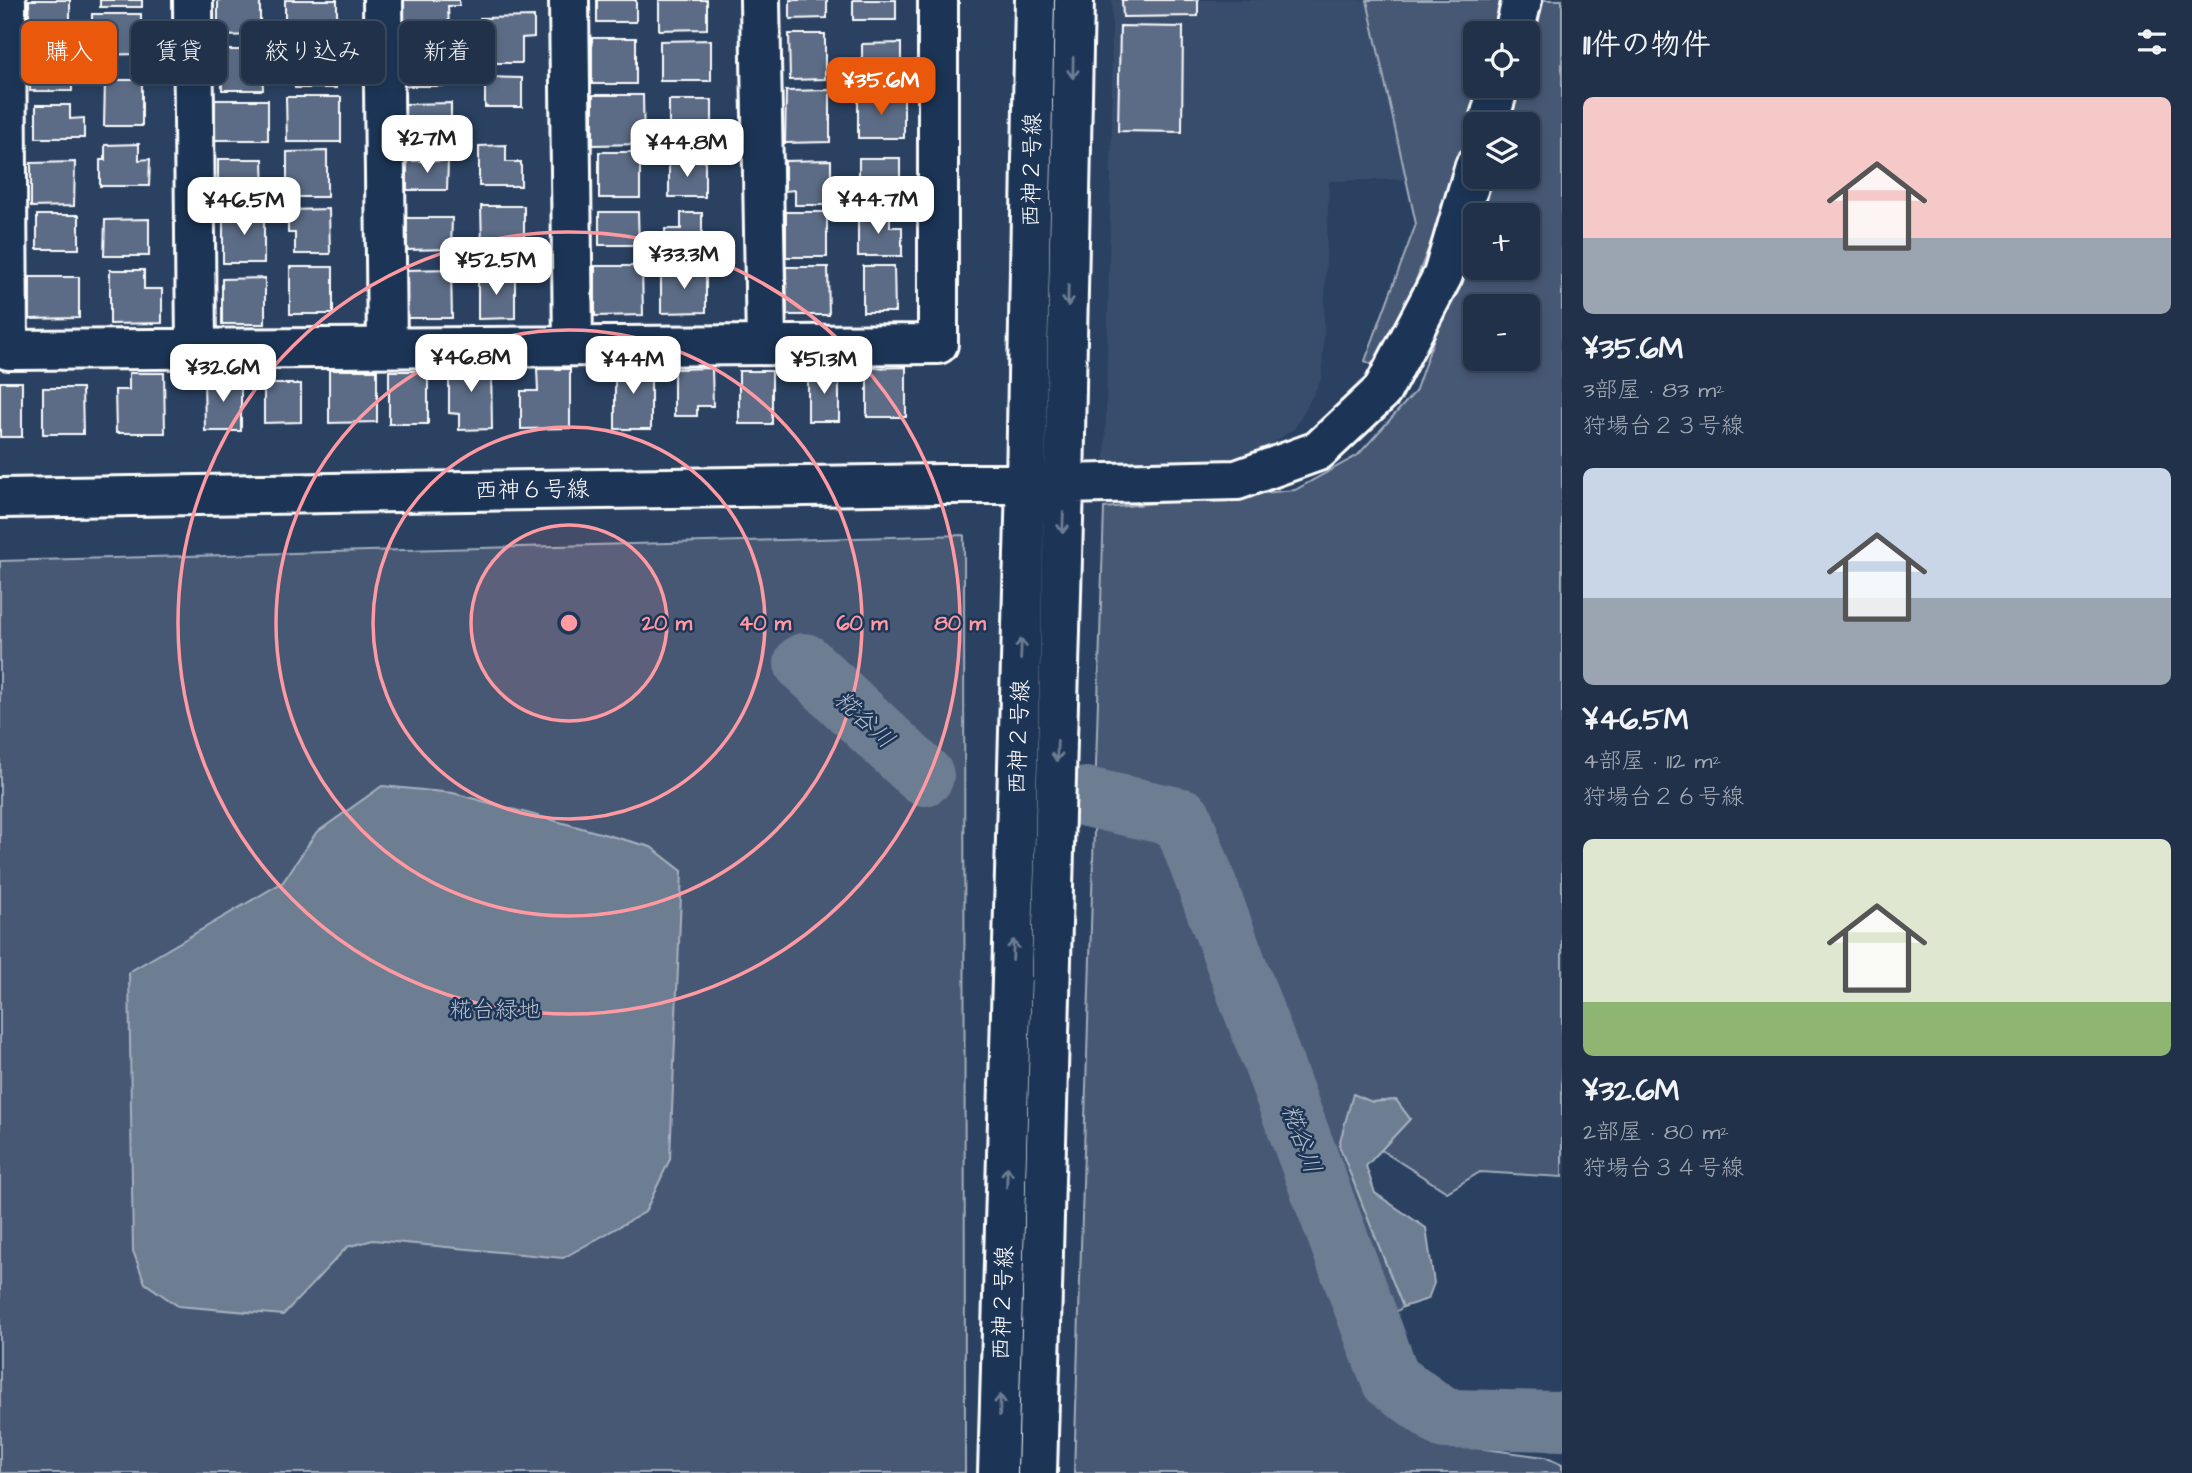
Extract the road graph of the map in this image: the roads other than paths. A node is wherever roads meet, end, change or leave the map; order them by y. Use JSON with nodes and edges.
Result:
{"nodes":[{"id":1,"x":6,"y":0,"type":"edge"},
{"id":2,"x":193,"y":0,"type":"edge"},
{"id":3,"x":383,"y":0,"type":"edge"},
{"id":4,"x":569,"y":0,"type":"edge"},
{"id":5,"x":760,"y":0,"type":"edge"},
{"id":6,"x":938,"y":0,"type":"edge"},
{"id":7,"x":1035,"y":0,"type":"edge"},
{"id":8,"x":1074,"y":0,"type":"edge"},
{"id":9,"x":1522,"y":0,"type":"edge"},
{"id":10,"x":1517,"y":21,"type":"edge"},
{"id":11,"x":1468,"y":189,"type":"edge"},
{"id":12,"x":766,"y":345,"type":"junction"},
{"id":13,"x":387,"y":346,"type":"junction"},
{"id":14,"x":573,"y":346,"type":"junction"},
{"id":15,"x":195,"y":349,"type":"junction"},
{"id":16,"x":1026,"y":484,"type":"junction"},
{"id":17,"x":1064,"y":484,"type":"junction"},
{"id":18,"x":0,"y":498,"type":"edge"},
{"id":19,"x":998,"y":1473,"type":"edge"},
{"id":20,"x":1037,"y":1473,"type":"edge"}],
"edges":[{"from":1,"to":15,"type":"street"},
{"from":2,"to":15,"type":"street"},
{"from":3,"to":13,"type":"street"},
{"from":4,"to":14,"type":"street"},
{"from":5,"to":12,"type":"street"},
{"from":6,"to":12,"type":"street"},
{"from":7,"to":16,"type":"street","name":"西神２号線"},
{"from":8,"to":17,"type":"street","name":"西神２号線","one_way":true},
{"from":9,"to":10,"type":"street"},
{"from":11,"to":17,"type":"street","name":"西神６号線"},
{"from":12,"to":14,"type":"street"},
{"from":13,"to":14,"type":"street"},
{"from":13,"to":15,"type":"street"},
{"from":16,"to":17,"type":"street","name":"西神６号線"},
{"from":16,"to":18,"type":"street","name":"西神６号線"},
{"from":19,"to":16,"type":"street","name":"西神２号線","one_way":true},
{"from":17,"to":20,"type":"street","name":"西神２号線","one_way":true}]}
